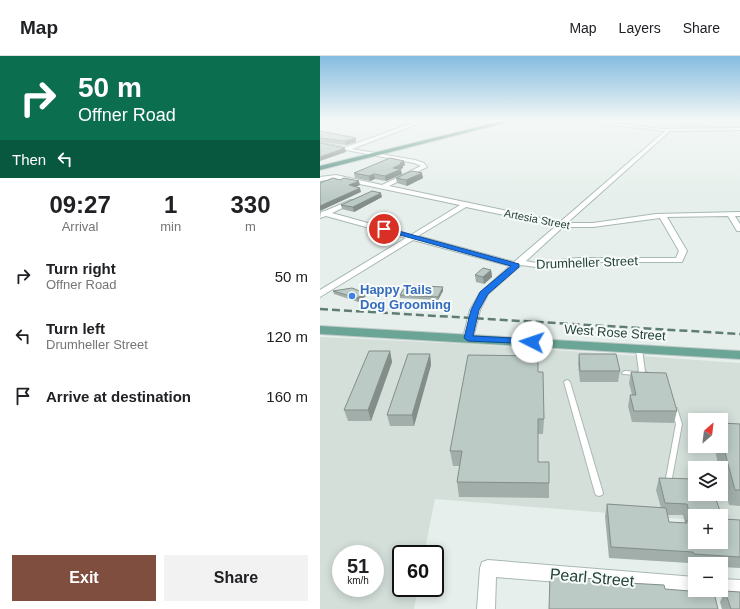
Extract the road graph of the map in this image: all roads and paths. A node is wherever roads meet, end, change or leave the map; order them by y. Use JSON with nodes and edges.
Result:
{"nodes":[{"id":1,"x":335,"y":147,"type":"edge"},
{"id":2,"x":352,"y":147,"type":"edge"},
{"id":3,"x":403,"y":147,"type":"edge"},
{"id":4,"x":651,"y":147,"type":"edge"},
{"id":5,"x":346,"y":149,"type":"junction"},
{"id":6,"x":377,"y":154,"type":"junction"},
{"id":7,"x":334,"y":166,"type":"junction"},
{"id":8,"x":320,"y":168,"type":"edge"},
{"id":9,"x":320,"y":172,"type":"edge"},
{"id":10,"x":320,"y":180,"type":"edge"},
{"id":11,"x":384,"y":186,"type":"junction"},
{"id":12,"x":370,"y":193,"type":"edge"},
{"id":13,"x":357,"y":199,"type":"edge"},
{"id":14,"x":466,"y":204,"type":"junction"},
{"id":15,"x":322,"y":214,"type":"edge"},
{"id":16,"x":730,"y":214,"type":"junction"},
{"id":17,"x":740,"y":214,"type":"edge"},
{"id":18,"x":663,"y":216,"type":"junction"},
{"id":19,"x":562,"y":225,"type":"junction"},
{"id":20,"x":740,"y":229,"type":"edge"},
{"id":21,"x":413,"y":237,"type":"junction"},
{"id":22,"x":518,"y":264,"type":"junction"},
{"id":23,"x":320,"y":294,"type":"edge"},
{"id":24,"x":320,"y":330,"type":"edge"},
{"id":25,"x":468,"y":338,"type":"junction"},
{"id":26,"x":639,"y":349,"type":"junction"},
{"id":27,"x":740,"y":355,"type":"edge"},
{"id":28,"x":625,"y":373,"type":"dead end"},
{"id":29,"x":642,"y":374,"type":"junction"},
{"id":30,"x":657,"y":375,"type":"edge"},
{"id":31,"x":567,"y":382,"type":"dead end"},
{"id":32,"x":673,"y":403,"type":"edge"},
{"id":33,"x":669,"y":478,"type":"edge"},
{"id":34,"x":599,"y":493,"type":"dead end"},
{"id":35,"x":688,"y":584,"type":"edge"},
{"id":36,"x":728,"y":588,"type":"edge"},
{"id":37,"x":740,"y":589,"type":"edge"},
{"id":38,"x":486,"y":609,"type":"edge"}],
"edges":[{"from":1,"to":5,"type":"street"},
{"from":2,"to":5,"type":"street"},
{"from":3,"to":6,"type":"highway"},
{"from":4,"to":19,"type":"street"},
{"from":5,"to":6,"type":"street"},
{"from":6,"to":7,"type":"highway"},
{"from":6,"to":11,"type":"street"},
{"from":7,"to":8,"type":"highway"},
{"from":7,"to":9,"type":"highway"},
{"from":10,"to":11,"type":"street","name":"Artesia Street"},
{"from":11,"to":12,"type":"street"},
{"from":11,"to":14,"type":"street","name":"Artesia Street"},
{"from":13,"to":15,"type":"street"},
{"from":14,"to":19,"type":"street","name":"Artesia Street"},
{"from":14,"to":21,"type":"street"},
{"from":15,"to":21,"type":"street","name":"Drumheller Street"},
{"from":16,"to":17,"type":"street","name":"Artesia Street"},
{"from":16,"to":18,"type":"street","name":"Artesia Street"},
{"from":16,"to":20,"type":"street"},
{"from":18,"to":19,"type":"street","name":"Artesia Street"},
{"from":18,"to":22,"type":"street","name":"Drumheller Street"},
{"from":19,"to":22,"type":"street"},
{"from":21,"to":22,"type":"street","name":"Drumheller Street"},
{"from":21,"to":23,"type":"street"},
{"from":22,"to":25,"type":"street"},
{"from":24,"to":25,"type":"main road","name":"West Rose Street"},
{"from":25,"to":26,"type":"main road","name":"West Rose Street"},
{"from":26,"to":27,"type":"main road","name":"West Rose Street"},
{"from":26,"to":29,"type":"lane"},
{"from":28,"to":29,"type":"lane"},
{"from":29,"to":30,"type":"lane"},
{"from":31,"to":34,"type":"lane"},
{"from":32,"to":33,"type":"lane"},
{"from":35,"to":38,"type":"street","name":"Pearl Street"},
{"from":36,"to":37,"type":"street"}]}
